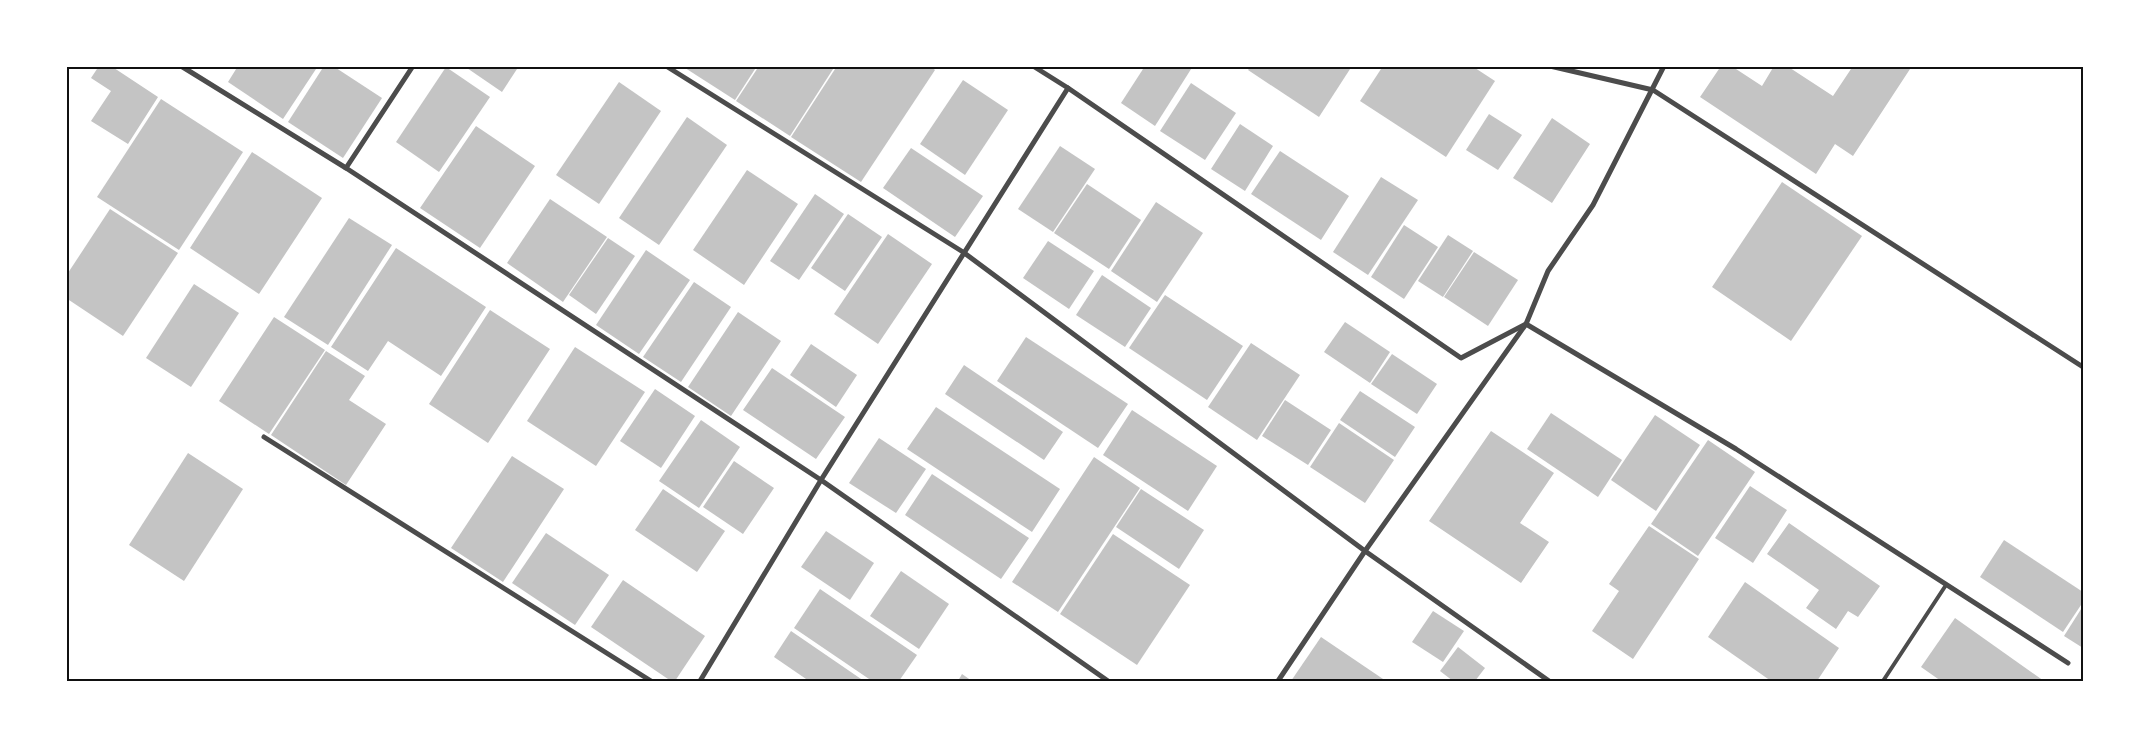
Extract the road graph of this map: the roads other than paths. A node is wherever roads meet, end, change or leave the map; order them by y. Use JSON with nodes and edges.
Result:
{"nodes":[{"id":1,"x":181,"y":66,"type":"edge"},
{"id":2,"x":413,"y":66,"type":"edge"},
{"id":3,"x":666,"y":66,"type":"edge"},
{"id":4,"x":1033,"y":66,"type":"edge"},
{"id":5,"x":1550,"y":66,"type":"edge"},
{"id":6,"x":1664,"y":66,"type":"edge"},
{"id":7,"x":1068,"y":88,"type":"junction"},
{"id":8,"x":1653,"y":90,"type":"junction"},
{"id":9,"x":346,"y":168,"type":"junction"},
{"id":10,"x":963,"y":252,"type":"junction"},
{"id":11,"x":1526,"y":324,"type":"junction"},
{"id":12,"x":2083,"y":367,"type":"edge"},
{"id":13,"x":264,"y":437,"type":"dead end"},
{"id":14,"x":821,"y":480,"type":"junction"},
{"id":15,"x":1366,"y":551,"type":"junction"},
{"id":16,"x":1946,"y":584,"type":"junction"},
{"id":17,"x":2068,"y":663,"type":"dead end"},
{"id":18,"x":651,"y":681,"type":"edge"},
{"id":19,"x":700,"y":681,"type":"edge"},
{"id":20,"x":1108,"y":681,"type":"edge"},
{"id":21,"x":1278,"y":681,"type":"edge"},
{"id":22,"x":1549,"y":681,"type":"edge"},
{"id":23,"x":1883,"y":681,"type":"edge"}],
"edges":[{"from":1,"to":9,"type":"street"},
{"from":2,"to":9,"type":"street"},
{"from":3,"to":10,"type":"street"},
{"from":4,"to":7,"type":"street"},
{"from":5,"to":8,"type":"street"},
{"from":6,"to":8,"type":"street"},
{"from":7,"to":10,"type":"street"},
{"from":7,"to":11,"type":"street"},
{"from":8,"to":11,"type":"street"},
{"from":8,"to":12,"type":"street"},
{"from":9,"to":14,"type":"street"},
{"from":10,"to":14,"type":"street"},
{"from":10,"to":15,"type":"street"},
{"from":11,"to":15,"type":"street"},
{"from":11,"to":16,"type":"street"},
{"from":13,"to":18,"type":"street"},
{"from":14,"to":19,"type":"street"},
{"from":14,"to":20,"type":"street"},
{"from":15,"to":21,"type":"street"},
{"from":15,"to":22,"type":"street"},
{"from":16,"to":17,"type":"street"},
{"from":16,"to":23,"type":"lane"}]}
